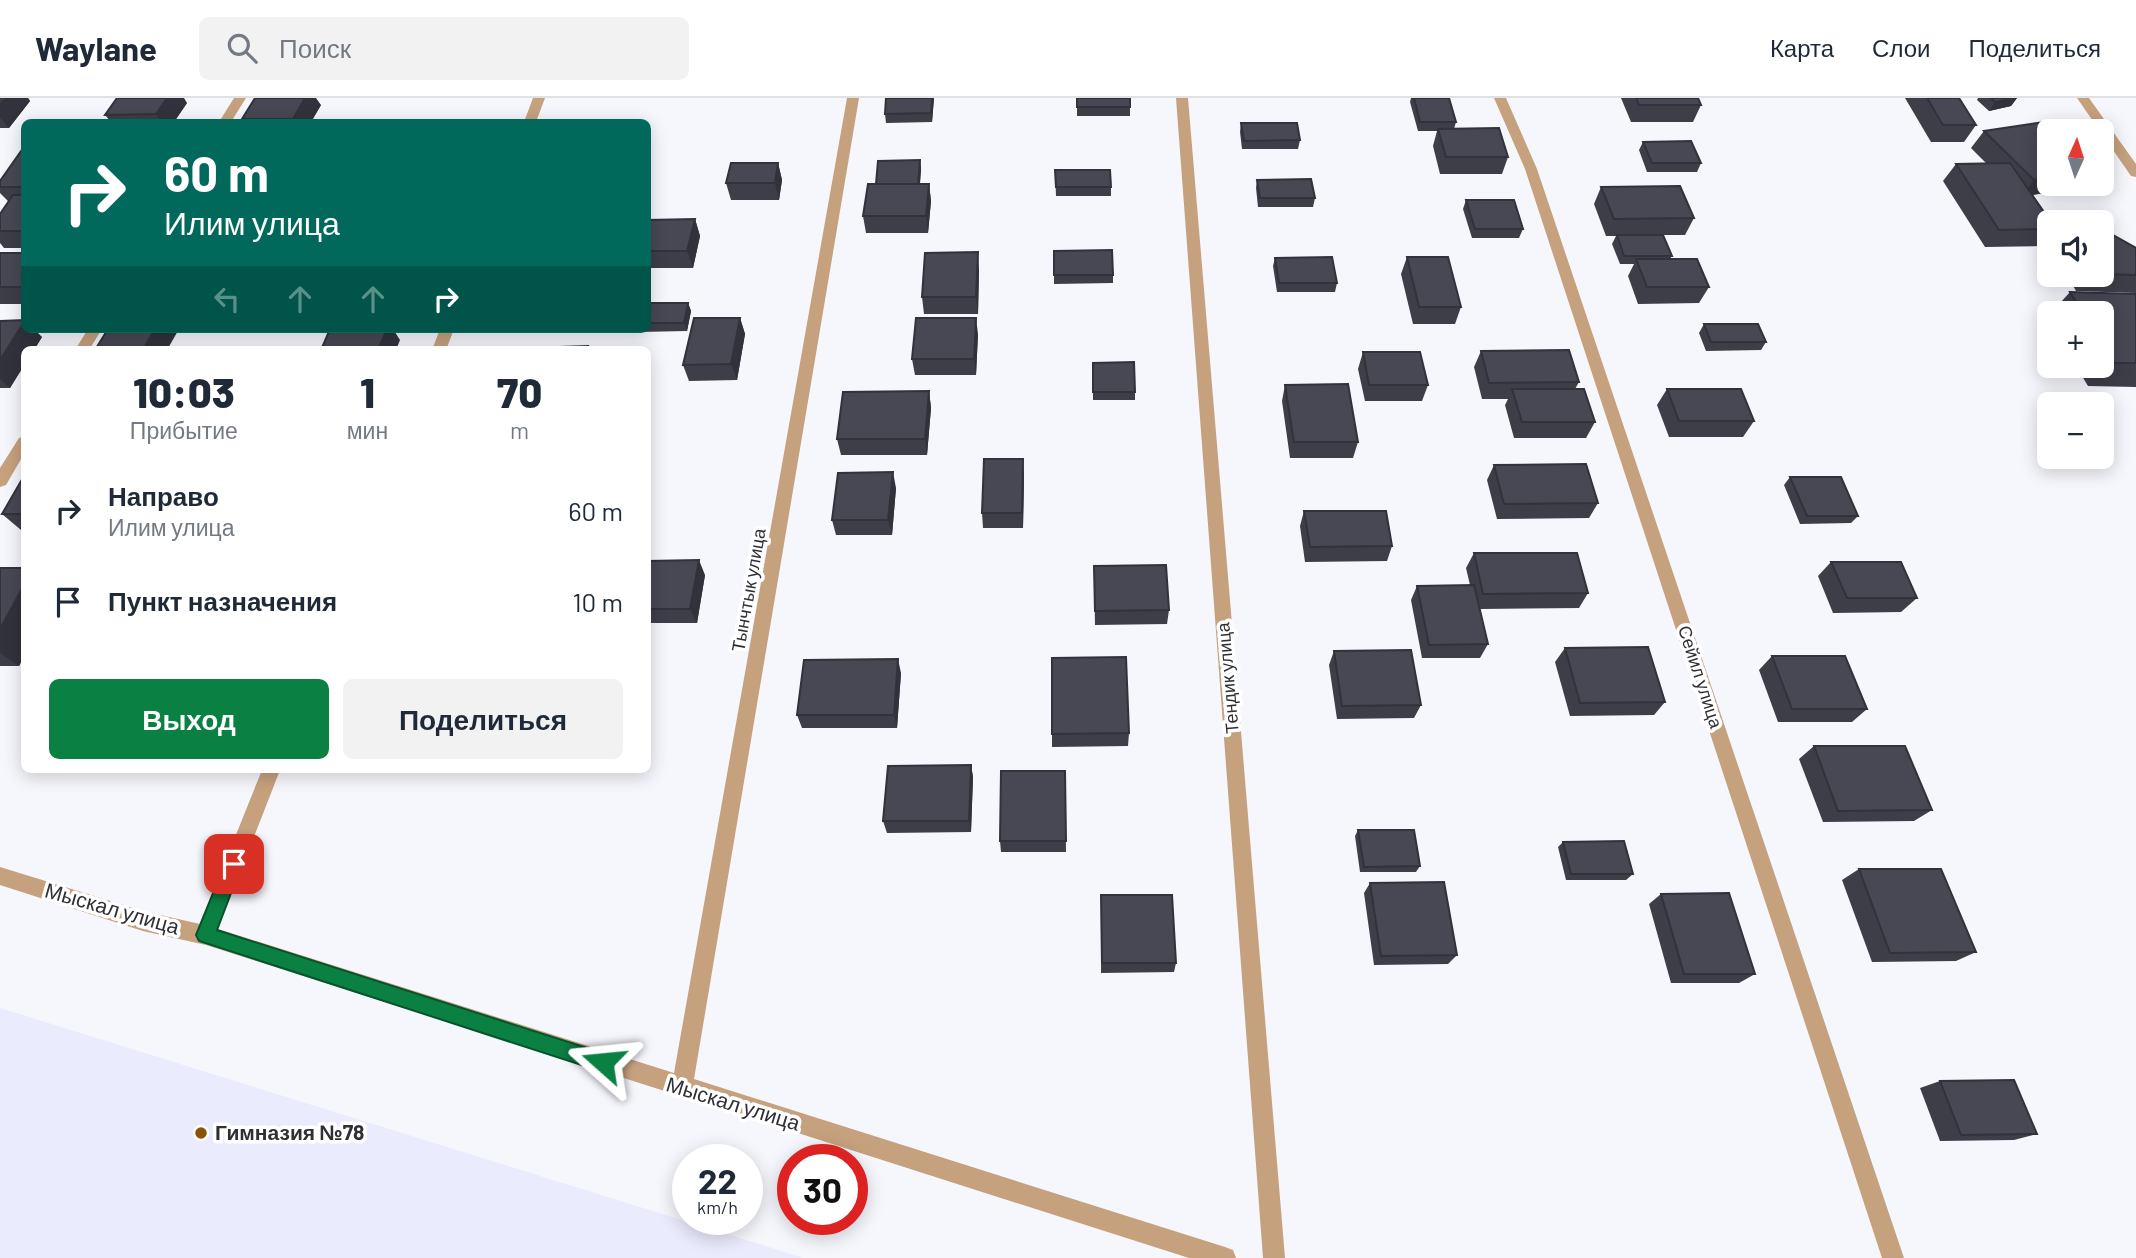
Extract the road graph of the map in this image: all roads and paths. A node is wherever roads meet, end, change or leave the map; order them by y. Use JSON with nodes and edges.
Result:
{"nodes":[{"id":1,"x":240,"y":98,"type":"edge"},
{"id":2,"x":540,"y":98,"type":"edge"},
{"id":3,"x":853,"y":98,"type":"edge"},
{"id":4,"x":1182,"y":98,"type":"edge"},
{"id":5,"x":1500,"y":98,"type":"edge"},
{"id":6,"x":2083,"y":98,"type":"edge"},
{"id":7,"x":227,"y":119,"type":"edge"},
{"id":8,"x":531,"y":119,"type":"edge"},
{"id":9,"x":2136,"y":173,"type":"edge"},
{"id":10,"x":21,"y":447,"type":"edge"},
{"id":11,"x":0,"y":481,"type":"edge"},
{"id":12,"x":270,"y":773,"type":"edge"},
{"id":13,"x":0,"y":876,"type":"edge"},
{"id":14,"x":205,"y":935,"type":"junction"},
{"id":15,"x":682,"y":1088,"type":"junction"},
{"id":16,"x":1225,"y":1258,"type":"edge"},
{"id":17,"x":1273,"y":1258,"type":"edge"},
{"id":18,"x":1893,"y":1258,"type":"edge"}],
"edges":[{"from":1,"to":7,"type":"street"},
{"from":2,"to":8,"type":"street"},
{"from":3,"to":15,"type":"street","name":"Тынчтык улица"},
{"from":4,"to":17,"type":"street","name":"Тендик улица"},
{"from":5,"to":18,"type":"street","name":"Сейил улица"},
{"from":6,"to":9,"type":"street"},
{"from":10,"to":11,"type":"street"},
{"from":12,"to":14,"type":"street"},
{"from":13,"to":14,"type":"street","name":"Мыскал улица"},
{"from":14,"to":15,"type":"street","name":"Мыскал улица"},
{"from":15,"to":16,"type":"street","name":"Мыскал улица"}]}
